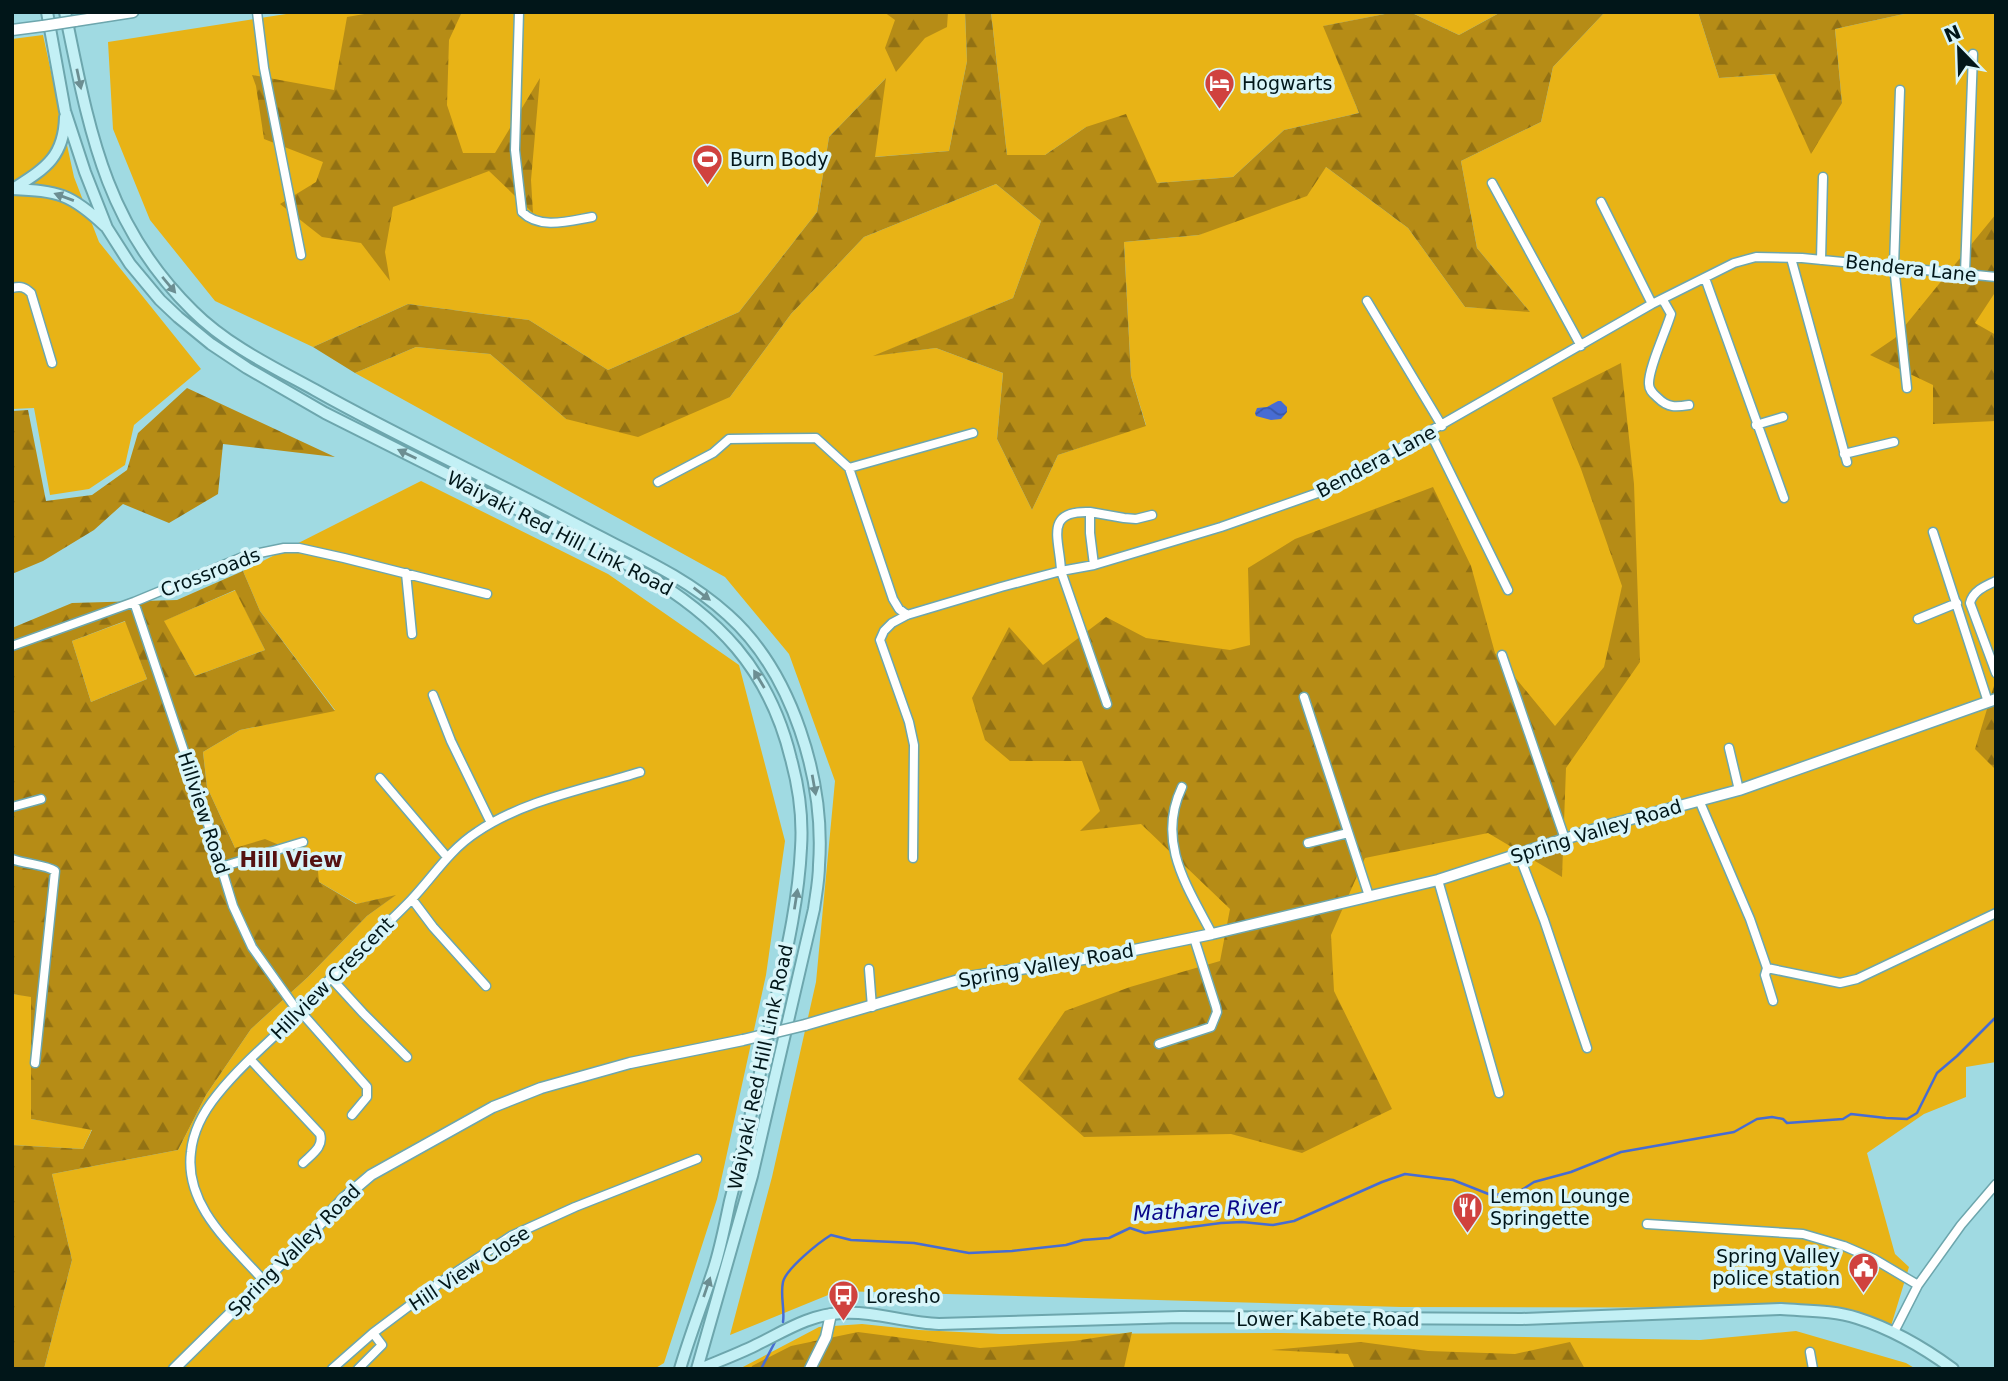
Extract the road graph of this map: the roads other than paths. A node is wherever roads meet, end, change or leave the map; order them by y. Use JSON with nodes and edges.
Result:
{"nodes":[{"id":1,"x":47,"y":12,"type":"edge"},
{"id":2,"x":65,"y":12,"type":"edge"},
{"id":3,"x":133,"y":12,"type":"edge"},
{"id":4,"x":257,"y":12,"type":"edge"},
{"id":5,"x":519,"y":12,"type":"edge"},
{"id":6,"x":12,"y":30,"type":"edge"},
{"id":7,"x":1973,"y":54,"type":"dead end"},
{"id":8,"x":1900,"y":90,"type":"dead end"},
{"id":9,"x":65,"y":110,"type":"junction"},
{"id":10,"x":1823,"y":177,"type":"dead end"},
{"id":11,"x":1492,"y":183,"type":"dead end"},
{"id":12,"x":13,"y":189,"type":"edge"},
{"id":13,"x":1601,"y":202,"type":"dead end"},
{"id":14,"x":592,"y":217,"type":"dead end"},
{"id":15,"x":107,"y":228,"type":"junction"},
{"id":16,"x":301,"y":255,"type":"dead end"},
{"id":17,"x":1791,"y":258,"type":"junction"},
{"id":18,"x":1821,"y":260,"type":"junction"},
{"id":19,"x":1894,"y":266,"type":"junction"},
{"id":20,"x":1965,"y":273,"type":"junction"},
{"id":21,"x":1996,"y":277,"type":"edge"},
{"id":22,"x":1705,"y":278,"type":"junction"},
{"id":23,"x":12,"y":288,"type":"edge"},
{"id":24,"x":1367,"y":300,"type":"dead end"},
{"id":25,"x":1663,"y":300,"type":"junction"},
{"id":26,"x":1652,"y":304,"type":"junction"},
{"id":27,"x":1581,"y":346,"type":"junction"},
{"id":28,"x":52,"y":363,"type":"dead end"},
{"id":29,"x":1907,"y":388,"type":"dead end"},
{"id":30,"x":1689,"y":405,"type":"dead end"},
{"id":31,"x":1783,"y":417,"type":"dead end"},
{"id":32,"x":1756,"y":425,"type":"junction"},
{"id":33,"x":1442,"y":426,"type":"junction"},
{"id":34,"x":1430,"y":432,"type":"junction"},
{"id":35,"x":973,"y":433,"type":"dead end"},
{"id":36,"x":1894,"y":442,"type":"dead end"},
{"id":37,"x":849,"y":468,"type":"junction"},
{"id":38,"x":658,"y":482,"type":"dead end"},
{"id":39,"x":1784,"y":498,"type":"dead end"},
{"id":40,"x":1090,"y":512,"type":"junction"},
{"id":41,"x":1152,"y":515,"type":"dead end"},
{"id":42,"x":1933,"y":532,"type":"dead end"},
{"id":43,"x":1094,"y":565,"type":"junction"},
{"id":44,"x":1061,"y":571,"type":"junction"},
{"id":45,"x":405,"y":573,"type":"junction"},
{"id":46,"x":1996,"y":581,"type":"edge"},
{"id":47,"x":1508,"y":590,"type":"dead end"},
{"id":48,"x":487,"y":594,"type":"dead end"},
{"id":49,"x":134,"y":602,"type":"junction"},
{"id":50,"x":1956,"y":603,"type":"junction"},
{"id":51,"x":907,"y":615,"type":"junction"},
{"id":52,"x":1918,"y":619,"type":"dead end"},
{"id":53,"x":412,"y":634,"type":"dead end"},
{"id":54,"x":12,"y":646,"type":"edge"},
{"id":55,"x":1502,"y":655,"type":"dead end"},
{"id":56,"x":1996,"y":673,"type":"edge"},
{"id":57,"x":433,"y":695,"type":"dead end"},
{"id":58,"x":1304,"y":697,"type":"dead end"},
{"id":59,"x":1992,"y":701,"type":"edge"},
{"id":60,"x":1107,"y":704,"type":"dead end"},
{"id":61,"x":1729,"y":748,"type":"dead end"},
{"id":62,"x":640,"y":772,"type":"dead end"},
{"id":63,"x":380,"y":778,"type":"dead end"},
{"id":64,"x":1182,"y":787,"type":"dead end"},
{"id":65,"x":1739,"y":790,"type":"junction"},
{"id":66,"x":41,"y":799,"type":"dead end"},
{"id":67,"x":1699,"y":800,"type":"junction"},
{"id":68,"x":12,"y":807,"type":"edge"},
{"id":69,"x":491,"y":823,"type":"junction"},
{"id":70,"x":1348,"y":832,"type":"junction"},
{"id":71,"x":1565,"y":839,"type":"junction"},
{"id":72,"x":303,"y":842,"type":"dead end"},
{"id":73,"x":1308,"y":843,"type":"dead end"},
{"id":74,"x":1519,"y":855,"type":"junction"},
{"id":75,"x":447,"y":857,"type":"junction"},
{"id":76,"x":913,"y":858,"type":"dead end"},
{"id":77,"x":12,"y":859,"type":"edge"},
{"id":78,"x":221,"y":867,"type":"junction"},
{"id":79,"x":1438,"y":880,"type":"junction"},
{"id":80,"x":1369,"y":896,"type":"junction"},
{"id":81,"x":412,"y":899,"type":"junction"},
{"id":82,"x":1996,"y":913,"type":"edge"},
{"id":83,"x":1212,"y":934,"type":"junction"},
{"id":84,"x":1194,"y":938,"type":"junction"},
{"id":85,"x":1767,"y":968,"type":"junction"},
{"id":86,"x":869,"y":969,"type":"dead end"},
{"id":87,"x":331,"y":978,"type":"junction"},
{"id":88,"x":486,"y":986,"type":"dead end"},
{"id":89,"x":1773,"y":1001,"type":"dead end"},
{"id":90,"x":872,"y":1007,"type":"junction"},
{"id":91,"x":300,"y":1012,"type":"junction"},
{"id":92,"x":1159,"y":1044,"type":"dead end"},
{"id":93,"x":1587,"y":1048,"type":"dead end"},
{"id":94,"x":407,"y":1057,"type":"dead end"},
{"id":95,"x":250,"y":1059,"type":"junction"},
{"id":96,"x":35,"y":1063,"type":"dead end"},
{"id":97,"x":1499,"y":1093,"type":"dead end"},
{"id":98,"x":352,"y":1115,"type":"dead end"},
{"id":99,"x":697,"y":1159,"type":"dead end"},
{"id":100,"x":303,"y":1163,"type":"dead end"},
{"id":101,"x":1996,"y":1184,"type":"edge"},
{"id":102,"x":1647,"y":1224,"type":"dead end"},
{"id":103,"x":264,"y":1281,"type":"junction"},
{"id":104,"x":1918,"y":1285,"type":"junction"},
{"id":105,"x":831,"y":1314,"type":"junction"},
{"id":106,"x":1894,"y":1332,"type":"junction"},
{"id":107,"x":373,"y":1333,"type":"junction"},
{"id":108,"x":1810,"y":1352,"type":"dead end"},
{"id":109,"x":174,"y":1369,"type":"edge"},
{"id":110,"x":332,"y":1369,"type":"edge"},
{"id":111,"x":358,"y":1369,"type":"edge"},
{"id":112,"x":680,"y":1369,"type":"edge"},
{"id":113,"x":699,"y":1369,"type":"edge"},
{"id":114,"x":810,"y":1369,"type":"edge"},
{"id":115,"x":1813,"y":1369,"type":"edge"},
{"id":116,"x":1954,"y":1369,"type":"edge"}],
"edges":[{"from":1,"to":9,"type":"main road","name":"Waiyaki Red Hill Link Road"},
{"from":2,"to":113,"type":"main road","name":"Waiyaki Red Hill Link Road","one_way":true},
{"from":3,"to":6,"type":"street","bridge":true},
{"from":4,"to":16,"type":"street"},
{"from":5,"to":14,"type":"street"},
{"from":7,"to":20,"type":"street"},
{"from":8,"to":19,"type":"street"},
{"from":9,"to":12,"type":"main road"},
{"from":9,"to":15,"type":"main road","name":"Waiyaki Red Hill Link Road"},
{"from":10,"to":18,"type":"street"},
{"from":11,"to":27,"type":"street"},
{"from":15,"to":12,"type":"main road","one_way":true},
{"from":13,"to":26,"type":"street"},
{"from":112,"to":15,"type":"main road","name":"Waiyaki Red Hill Link Road","one_way":true},
{"from":17,"to":18,"type":"street","name":"Bendera Lane"},
{"from":17,"to":22,"type":"street","name":"Bendera Lane"},
{"from":17,"to":36,"type":"street"},
{"from":18,"to":19,"type":"street","name":"Bendera Lane"},
{"from":19,"to":20,"type":"street","name":"Bendera Lane"},
{"from":19,"to":29,"type":"street"},
{"from":20,"to":21,"type":"street","name":"Bendera Lane"},
{"from":22,"to":25,"type":"street","name":"Bendera Lane"},
{"from":22,"to":32,"type":"street"},
{"from":23,"to":28,"type":"street"},
{"from":24,"to":33,"type":"street"},
{"from":25,"to":26,"type":"street","name":"Bendera Lane"},
{"from":25,"to":30,"type":"street"},
{"from":26,"to":27,"type":"street","name":"Bendera Lane"},
{"from":27,"to":33,"type":"street","name":"Bendera Lane"},
{"from":31,"to":32,"type":"street"},
{"from":32,"to":39,"type":"street"},
{"from":33,"to":34,"type":"street","name":"Bendera Lane"},
{"from":34,"to":43,"type":"street","name":"Bendera Lane"},
{"from":34,"to":47,"type":"street"},
{"from":35,"to":37,"type":"street"},
{"from":37,"to":38,"type":"street"},
{"from":37,"to":51,"type":"street"},
{"from":40,"to":41,"type":"street"},
{"from":40,"to":43,"type":"street"},
{"from":40,"to":44,"type":"street"},
{"from":42,"to":50,"type":"street"},
{"from":43,"to":44,"type":"street","name":"Bendera Lane"},
{"from":44,"to":51,"type":"street","name":"Bendera Lane"},
{"from":44,"to":60,"type":"street"},
{"from":45,"to":48,"type":"street","name":"Crossroads"},
{"from":45,"to":49,"type":"street","name":"Crossroads"},
{"from":45,"to":53,"type":"street"},
{"from":46,"to":56,"type":"street"},
{"from":49,"to":54,"type":"street","name":"Crossroads"},
{"from":49,"to":78,"type":"street","name":"Hillview Road"},
{"from":50,"to":52,"type":"street"},
{"from":50,"to":59,"type":"street"},
{"from":51,"to":76,"type":"street","name":"Bendera Lane"},
{"from":55,"to":71,"type":"street"},
{"from":57,"to":69,"type":"street"},
{"from":58,"to":70,"type":"street"},
{"from":59,"to":65,"type":"street","name":"Spring Valley Road"},
{"from":61,"to":65,"type":"street"},
{"from":62,"to":69,"type":"street","name":"Hillview Crescent"},
{"from":63,"to":75,"type":"street"},
{"from":64,"to":83,"type":"street"},
{"from":65,"to":67,"type":"street","name":"Spring Valley Road"},
{"from":66,"to":68,"type":"street"},
{"from":67,"to":71,"type":"street","name":"Spring Valley Road"},
{"from":67,"to":85,"type":"street"},
{"from":69,"to":75,"type":"street","name":"Hillview Crescent"},
{"from":70,"to":73,"type":"street"},
{"from":70,"to":80,"type":"street"},
{"from":71,"to":74,"type":"street","name":"Spring Valley Road"},
{"from":72,"to":78,"type":"street"},
{"from":74,"to":79,"type":"street","name":"Spring Valley Road"},
{"from":74,"to":93,"type":"street"},
{"from":75,"to":81,"type":"street","name":"Hillview Crescent"},
{"from":77,"to":96,"type":"street"},
{"from":78,"to":91,"type":"street","name":"Hillview Road"},
{"from":79,"to":80,"type":"street","name":"Spring Valley Road"},
{"from":79,"to":97,"type":"street"},
{"from":80,"to":83,"type":"street","name":"Spring Valley Road"},
{"from":81,"to":87,"type":"street","name":"Hillview Crescent"},
{"from":81,"to":88,"type":"street"},
{"from":82,"to":85,"type":"street"},
{"from":83,"to":84,"type":"street","name":"Spring Valley Road"},
{"from":84,"to":90,"type":"street","name":"Spring Valley Road"},
{"from":84,"to":92,"type":"street"},
{"from":85,"to":89,"type":"street"},
{"from":86,"to":90,"type":"street"},
{"from":87,"to":91,"type":"street","name":"Hillview Crescent"},
{"from":87,"to":94,"type":"street"},
{"from":90,"to":103,"type":"street","name":"Spring Valley Road","bridge":true},
{"from":91,"to":95,"type":"street","name":"Hillview Crescent"},
{"from":91,"to":98,"type":"street","name":"Hillview Road"},
{"from":95,"to":100,"type":"street"},
{"from":95,"to":103,"type":"street","name":"Hillview Crescent"},
{"from":99,"to":107,"type":"street","name":"Hill View Close"},
{"from":101,"to":104,"type":"street"},
{"from":102,"to":104,"type":"street"},
{"from":103,"to":109,"type":"street","name":"Spring Valley Road"},
{"from":104,"to":106,"type":"street"},
{"from":105,"to":106,"type":"main road","name":"Lower Kabete Road"},
{"from":105,"to":113,"type":"main road","name":"Lower Kabete Road"},
{"from":105,"to":114,"type":"street"},
{"from":106,"to":116,"type":"main road","name":"Lower Kabete Road"},
{"from":107,"to":110,"type":"street","name":"Hill View Close"},
{"from":107,"to":111,"type":"street"},
{"from":108,"to":115,"type":"street"}]}
